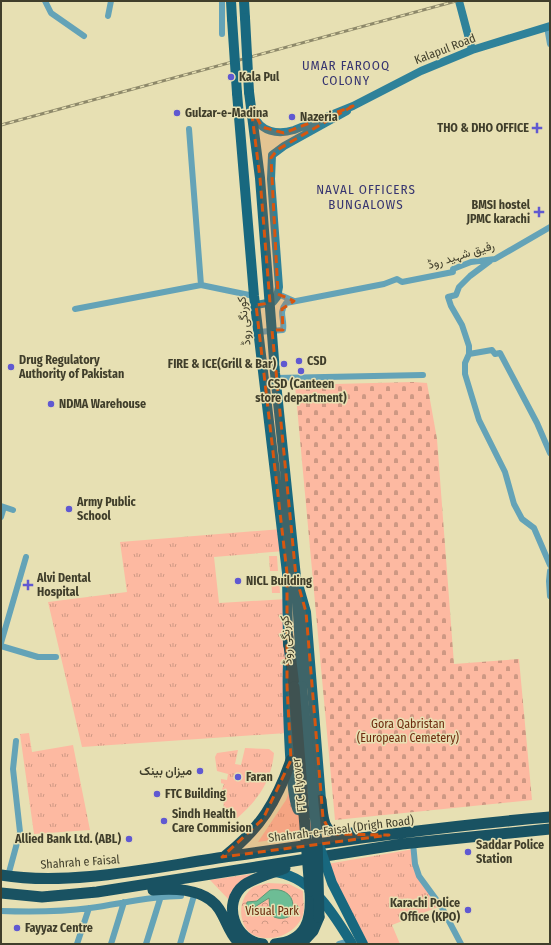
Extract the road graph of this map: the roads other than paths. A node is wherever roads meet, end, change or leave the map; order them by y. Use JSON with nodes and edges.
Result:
{"nodes":[{"id":1,"x":44,"y":1,"type":"edge"},
{"id":2,"x":111,"y":1,"type":"edge"},
{"id":3,"x":222,"y":1,"type":"edge"},
{"id":4,"x":231,"y":1,"type":"edge"},
{"id":5,"x":244,"y":1,"type":"edge"},
{"id":6,"x":460,"y":1,"type":"edge"},
{"id":7,"x":108,"y":16,"type":"dead end"},
{"id":8,"x":549,"y":26,"type":"edge"},
{"id":9,"x":222,"y":34,"type":"dead end"},
{"id":10,"x":84,"y":36,"type":"dead end"},
{"id":11,"x":550,"y":44,"type":"edge"},
{"id":12,"x":472,"y":50,"type":"junction"},
{"id":13,"x":354,"y":106,"type":"junction"},
{"id":14,"x":250,"y":107,"type":"junction"},
{"id":15,"x":189,"y":129,"type":"dead end"},
{"id":16,"x":550,"y":227,"type":"edge"},
{"id":17,"x":490,"y":261,"type":"junction"},
{"id":18,"x":201,"y":285,"type":"junction"},
{"id":19,"x":278,"y":294,"type":"junction"},
{"id":20,"x":255,"y":300,"type":"junction"},
{"id":21,"x":294,"y":301,"type":"junction"},
{"id":22,"x":270,"y":303,"type":"junction"},
{"id":23,"x":76,"y":309,"type":"dead end"},
{"id":24,"x":272,"y":330,"type":"junction"},
{"id":25,"x":258,"y":332,"type":"junction"},
{"id":26,"x":469,"y":354,"type":"junction"},
{"id":27,"x":423,"y":375,"type":"dead end"},
{"id":28,"x":276,"y":378,"type":"junction"},
{"id":29,"x":550,"y":453,"type":"edge"},
{"id":30,"x":2,"y":507,"type":"edge"},
{"id":31,"x":13,"y":510,"type":"dead end"},
{"id":32,"x":1,"y":517,"type":"edge"},
{"id":33,"x":26,"y":557,"type":"dead end"},
{"id":34,"x":550,"y":565,"type":"edge"},
{"id":35,"x":550,"y":571,"type":"edge"},
{"id":36,"x":296,"y":577,"type":"junction"},
{"id":37,"x":550,"y":596,"type":"edge"},
{"id":38,"x":288,"y":637,"type":"junction"},
{"id":39,"x":1,"y":644,"type":"edge"},
{"id":40,"x":56,"y":657,"type":"dead end"},
{"id":41,"x":298,"y":687,"type":"junction"},
{"id":42,"x":16,"y":741,"type":"dead end"},
{"id":43,"x":291,"y":760,"type":"junction"},
{"id":44,"x":321,"y":800,"type":"junction"},
{"id":45,"x":550,"y":817,"type":"edge"},
{"id":46,"x":550,"y":829,"type":"edge"},
{"id":47,"x":389,"y":835,"type":"junction"},
{"id":48,"x":317,"y":839,"type":"junction"},
{"id":49,"x":413,"y":843,"type":"junction"},
{"id":50,"x":222,"y":857,"type":"junction"},
{"id":51,"x":300,"y":860,"type":"junction"},
{"id":52,"x":137,"y":870,"type":"joint"},
{"id":53,"x":244,"y":870,"type":"junction"},
{"id":54,"x":275,"y":872,"type":"junction"},
{"id":55,"x":5,"y":876,"type":"edge"},
{"id":56,"x":97,"y":892,"type":"junction"},
{"id":57,"x":196,"y":892,"type":"junction"},
{"id":58,"x":1,"y":893,"type":"edge"},
{"id":59,"x":161,"y":896,"type":"junction"},
{"id":60,"x":181,"y":896,"type":"dead end"},
{"id":61,"x":124,"y":902,"type":"junction"},
{"id":62,"x":89,"y":908,"type":"junction"},
{"id":63,"x":1,"y":911,"type":"edge"},
{"id":64,"x":351,"y":942,"type":"edge"},
{"id":65,"x":77,"y":944,"type":"edge"},
{"id":66,"x":111,"y":944,"type":"edge"},
{"id":67,"x":146,"y":944,"type":"edge"},
{"id":68,"x":180,"y":944,"type":"edge"},
{"id":69,"x":240,"y":944,"type":"edge"},
{"id":70,"x":263,"y":944,"type":"edge"},
{"id":71,"x":275,"y":944,"type":"edge"},
{"id":72,"x":301,"y":944,"type":"edge"},
{"id":73,"x":338,"y":944,"type":"edge"},
{"id":74,"x":363,"y":944,"type":"edge"},
{"id":75,"x":461,"y":944,"type":"edge"}],
"edges":[{"from":1,"to":10,"type":"street"},
{"from":2,"to":7,"type":"street"},
{"from":3,"to":9,"type":"street"},
{"from":4,"to":20,"type":"main road","name":"کورنگی روڈ","bridge":true},
{"from":5,"to":14,"type":"main road","bridge":true},
{"from":6,"to":12,"type":"street"},
{"from":8,"to":11,"type":"street"},
{"from":8,"to":12,"type":"street","name":"Kalapul Road"},
{"from":12,"to":13,"type":"street","name":"Kalapul Road"},
{"from":13,"to":14,"type":"street"},
{"from":13,"to":19,"type":"street"},
{"from":14,"to":22,"type":"main road","name":"کورنگی روڈ"},
{"from":15,"to":18,"type":"street"},
{"from":16,"to":17,"type":"street","name":"رفیق شہید روڈ"},
{"from":17,"to":21,"type":"street","name":"رفیق شہید روڈ"},
{"from":17,"to":26,"type":"street"},
{"from":18,"to":20,"type":"street"},
{"from":18,"to":23,"type":"street"},
{"from":19,"to":21,"type":"street"},
{"from":19,"to":22,"type":"street"},
{"from":20,"to":22,"type":"street"},
{"from":20,"to":25,"type":"main road","name":"کورنگی روڈ"},
{"from":21,"to":24,"type":"street"},
{"from":22,"to":24,"type":"main road","name":"کورنگی روڈ"},
{"from":24,"to":25,"type":"street"},
{"from":24,"to":28,"type":"main road","name":"کورنگی روڈ"},
{"from":25,"to":38,"type":"main road","name":"کورنگی روڈ"},
{"from":26,"to":29,"type":"street"},
{"from":26,"to":34,"type":"street"},
{"from":27,"to":28,"type":"street"},
{"from":28,"to":36,"type":"main road","name":"کورنگی روڈ"},
{"from":30,"to":31,"type":"street"},
{"from":30,"to":32,"type":"street"},
{"from":33,"to":39,"type":"street"},
{"from":35,"to":37,"type":"street"},
{"from":36,"to":41,"type":"main road","name":"کورنگی روڈ"},
{"from":36,"to":44,"type":"main road"},
{"from":38,"to":41,"type":"highway"},
{"from":38,"to":43,"type":"main road","name":"کورنگی روڈ"},
{"from":39,"to":40,"type":"street"},
{"from":41,"to":48,"type":"main road","name":"FTC Flyover","bridge":true},
{"from":41,"to":71,"type":"highway","bridge":true},
{"from":42,"to":55,"type":"street"},
{"from":43,"to":44,"type":"main road","name":"کورنگی روڈ"},
{"from":43,"to":50,"type":"highway"},
{"from":44,"to":47,"type":"highway"},
{"from":45,"to":47,"type":"highway","name":"Shahrah-e-Faisal (Drigh Road)"},
{"from":46,"to":49,"type":"highway","name":"Shahrah-e-Faisal (Drigh Road)"},
{"from":47,"to":50,"type":"highway","name":"Shahrah-e-Faisal (Drigh Road)"},
{"from":48,"to":72,"type":"highway","bridge":true},
{"from":48,"to":74,"type":"main road","name":"FTC Flyover","bridge":true},
{"from":49,"to":51,"type":"highway","name":"Shahrah-e-Faisal (Drigh Road)"},
{"from":49,"to":75,"type":"street"},
{"from":50,"to":52,"type":"highway","name":"Shahrah-e-Faisal (Drigh Road)"},
{"from":51,"to":53,"type":"highway"},
{"from":51,"to":54,"type":"highway"},
{"from":52,"to":55,"type":"highway","name":"Shahrah e Faisal"},
{"from":53,"to":54,"type":"main road"},
{"from":53,"to":56,"type":"highway"},
{"from":54,"to":64,"type":"main road"},
{"from":54,"to":70,"type":"highway"},
{"from":56,"to":57,"type":"highway"},
{"from":56,"to":58,"type":"highway"},
{"from":57,"to":68,"type":"street"},
{"from":57,"to":69,"type":"highway"},
{"from":59,"to":60,"type":"street"},
{"from":59,"to":61,"type":"street"},
{"from":59,"to":67,"type":"street"},
{"from":61,"to":62,"type":"street"},
{"from":61,"to":66,"type":"street"},
{"from":62,"to":63,"type":"street"},
{"from":62,"to":65,"type":"street"},
{"from":64,"to":73,"type":"street"}]}
